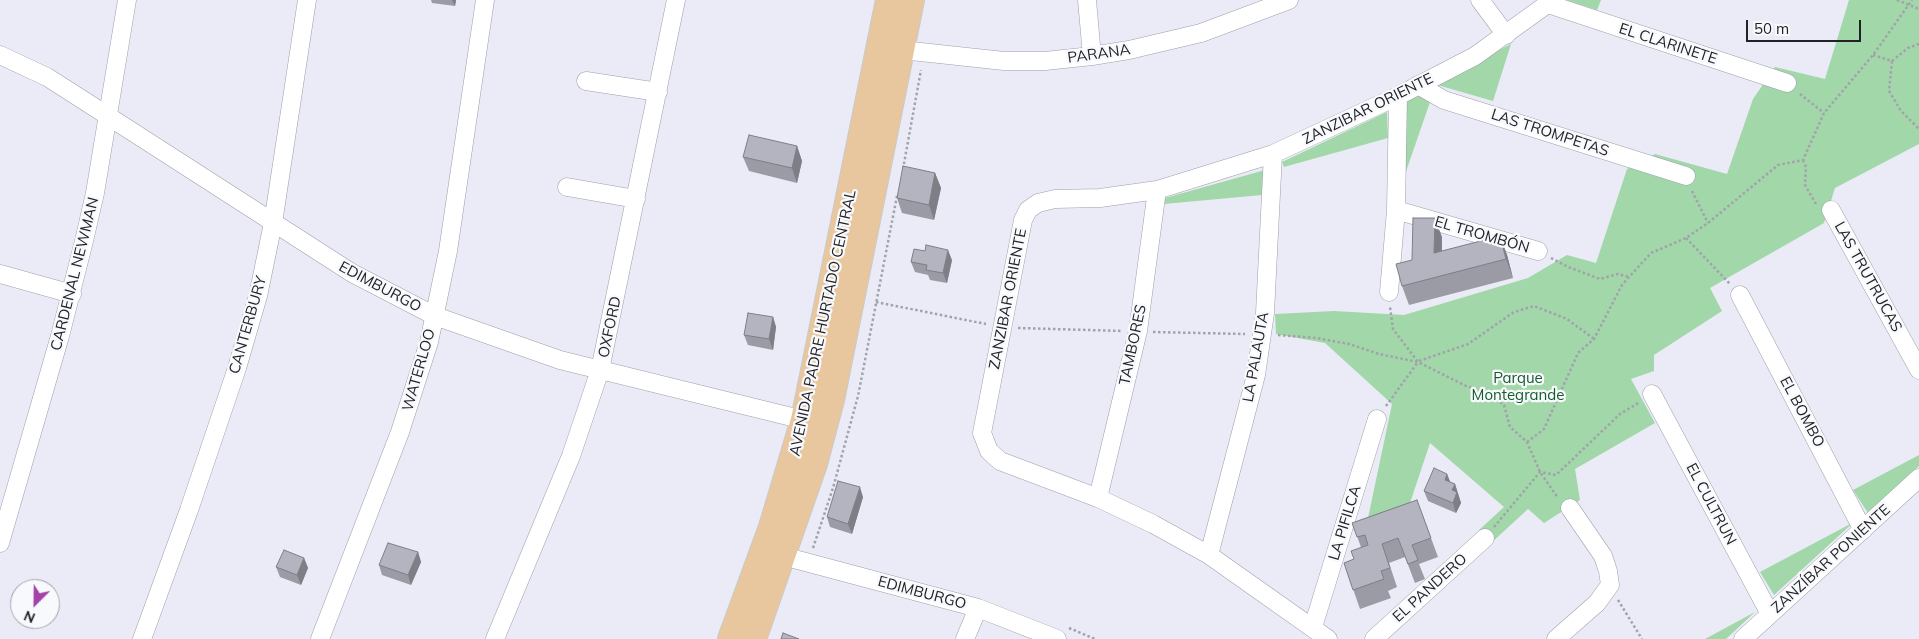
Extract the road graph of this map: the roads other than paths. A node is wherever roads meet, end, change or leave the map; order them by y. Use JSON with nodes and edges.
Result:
{"nodes":[{"id":1,"x":127,"y":0,"type":"edge"},
{"id":2,"x":307,"y":0,"type":"edge"},
{"id":3,"x":485,"y":0,"type":"edge"},
{"id":4,"x":676,"y":0,"type":"edge"},
{"id":5,"x":889,"y":0,"type":"edge"},
{"id":6,"x":911,"y":0,"type":"edge"},
{"id":7,"x":1087,"y":0,"type":"edge"},
{"id":8,"x":1289,"y":0,"type":"edge"},
{"id":9,"x":1480,"y":0,"type":"edge"},
{"id":10,"x":1551,"y":2,"type":"edge"},
{"id":11,"x":1270,"y":4,"type":"edge"},
{"id":12,"x":1506,"y":35,"type":"junction"},
{"id":13,"x":902,"y":50,"type":"junction"},
{"id":14,"x":0,"y":55,"type":"edge"},
{"id":15,"x":1092,"y":56,"type":"junction"},
{"id":16,"x":586,"y":80,"type":"dead end"},
{"id":17,"x":1787,"y":83,"type":"road end"},
{"id":18,"x":1418,"y":85,"type":"junction"},
{"id":19,"x":658,"y":92,"type":"junction"},
{"id":20,"x":1398,"y":96,"type":"junction"},
{"id":21,"x":108,"y":115,"type":"junction"},
{"id":22,"x":1273,"y":154,"type":"junction"},
{"id":23,"x":1686,"y":176,"type":"road end"},
{"id":24,"x":567,"y":187,"type":"dead end"},
{"id":25,"x":1157,"y":190,"type":"junction"},
{"id":26,"x":636,"y":199,"type":"junction"},
{"id":27,"x":1396,"y":210,"type":"junction"},
{"id":28,"x":1831,"y":210,"type":"road end"},
{"id":29,"x":273,"y":223,"type":"junction"},
{"id":30,"x":1538,"y":251,"type":"road end"},
{"id":31,"x":0,"y":274,"type":"edge"},
{"id":32,"x":1389,"y":292,"type":"road end"},
{"id":33,"x":72,"y":294,"type":"junction"},
{"id":34,"x":1740,"y":295,"type":"road end"},
{"id":35,"x":435,"y":316,"type":"junction"},
{"id":36,"x":600,"y":370,"type":"junction"},
{"id":37,"x":1919,"y":370,"type":"edge"},
{"id":38,"x":1652,"y":394,"type":"road end"},
{"id":39,"x":1377,"y":419,"type":"road end"},
{"id":40,"x":804,"y":420,"type":"junction"},
{"id":41,"x":1919,"y":478,"type":"edge"},
{"id":42,"x":1098,"y":498,"type":"junction"},
{"id":43,"x":1570,"y":508,"type":"road end"},
{"id":44,"x":1863,"y":530,"type":"junction"},
{"id":45,"x":1485,"y":538,"type":"road end"},
{"id":46,"x":0,"y":543,"type":"edge"},
{"id":47,"x":1209,"y":555,"type":"junction"},
{"id":48,"x":783,"y":556,"type":"junction"},
{"id":49,"x":978,"y":608,"type":"junction"},
{"id":50,"x":1770,"y":614,"type":"junction"},
{"id":51,"x":1313,"y":627,"type":"junction"},
{"id":52,"x":142,"y":639,"type":"edge"},
{"id":53,"x":320,"y":639,"type":"edge"},
{"id":54,"x":495,"y":639,"type":"edge"},
{"id":55,"x":731,"y":639,"type":"edge"},
{"id":56,"x":753,"y":639,"type":"edge"},
{"id":57,"x":965,"y":639,"type":"edge"},
{"id":58,"x":1057,"y":639,"type":"edge"},
{"id":59,"x":1328,"y":639,"type":"edge"},
{"id":60,"x":1374,"y":639,"type":"edge"},
{"id":61,"x":1556,"y":639,"type":"edge"},
{"id":62,"x":1743,"y":639,"type":"edge"}],
"edges":[{"from":1,"to":21,"type":"street","name":"CARDENAL NEWMAN"},
{"from":2,"to":29,"type":"street","name":"CANTERBURY"},
{"from":3,"to":35,"type":"street","name":"WATERLOO"},
{"from":4,"to":19,"type":"street","name":"OXFORD"},
{"from":5,"to":40,"type":"main road","name":"AVENIDA PADRE HURTADO CENTRAL"},
{"from":6,"to":13,"type":"main road","name":"AVENIDA PADRE HURTADO CENTRAL"},
{"from":7,"to":15,"type":"street"},
{"from":8,"to":11,"type":"street","name":"PARANA"},
{"from":9,"to":12,"type":"street"},
{"from":10,"to":12,"type":"street","name":"ZANZIBAR ORIENTE"},
{"from":10,"to":17,"type":"street","name":"EL CLARINETE"},
{"from":11,"to":15,"type":"street","name":"PARANA"},
{"from":12,"to":18,"type":"street","name":"ZANZIBAR ORIENTE"},
{"from":13,"to":15,"type":"street","name":"PARANA"},
{"from":13,"to":48,"type":"main road","name":"AVENIDA PADRE HURTADO CENTRAL"},
{"from":14,"to":21,"type":"street","name":"EDIMBURGO"},
{"from":16,"to":19,"type":"street"},
{"from":18,"to":20,"type":"street","name":"ZANZIBAR ORIENTE"},
{"from":18,"to":23,"type":"street","name":"LAS TROMPETAS"},
{"from":19,"to":26,"type":"street","name":"OXFORD"},
{"from":20,"to":22,"type":"street","name":"ZANZIBAR ORIENTE"},
{"from":20,"to":27,"type":"street"},
{"from":21,"to":29,"type":"street","name":"EDIMBURGO"},
{"from":21,"to":33,"type":"street","name":"CARDENAL NEWMAN"},
{"from":22,"to":25,"type":"street","name":"ZANZIBAR ORIENTE"},
{"from":22,"to":47,"type":"street","name":"LA PALAUTA"},
{"from":24,"to":26,"type":"street"},
{"from":25,"to":42,"type":"street","name":"TAMBORES"},
{"from":25,"to":42,"type":"street","name":"ZANZIBAR ORIENTE"},
{"from":26,"to":36,"type":"street","name":"OXFORD"},
{"from":27,"to":30,"type":"street","name":"EL TROMBÓN"},
{"from":27,"to":32,"type":"street"},
{"from":28,"to":37,"type":"street","name":"LAS TRUTRUCAS"},
{"from":29,"to":35,"type":"street","name":"EDIMBURGO"},
{"from":29,"to":52,"type":"street","name":"CANTERBURY"},
{"from":31,"to":33,"type":"street"},
{"from":33,"to":46,"type":"street","name":"CARDENAL NEWMAN"},
{"from":34,"to":44,"type":"street","name":"EL BOMBO"},
{"from":35,"to":36,"type":"street","name":"EDIMBURGO"},
{"from":35,"to":53,"type":"street","name":"WATERLOO"},
{"from":36,"to":40,"type":"street","name":"EDIMBURGO"},
{"from":36,"to":54,"type":"street","name":"OXFORD"},
{"from":38,"to":50,"type":"street","name":"EL CULTRUN"},
{"from":39,"to":51,"type":"street","name":"LA PIFILCA"},
{"from":40,"to":55,"type":"main road","name":"AVENIDA PADRE HURTADO CENTRAL"},
{"from":41,"to":44,"type":"street","name":"ZANZÍBAR PONIENTE"},
{"from":42,"to":47,"type":"street","name":"ZANZIBAR ORIENTE"},
{"from":43,"to":61,"type":"street"},
{"from":44,"to":50,"type":"street","name":"ZANZÍBAR PONIENTE"},
{"from":45,"to":60,"type":"street","name":"EL PANDERO"},
{"from":47,"to":51,"type":"street","name":"ZANZIBAR ORIENTE"},
{"from":48,"to":49,"type":"street","name":"EDIMBURGO"},
{"from":48,"to":56,"type":"main road","name":"AVENIDA PADRE HURTADO CENTRAL"},
{"from":49,"to":57,"type":"street"},
{"from":49,"to":58,"type":"street","name":"EDIMBURGO"},
{"from":50,"to":62,"type":"street","name":"ZANZÍBAR PONIENTE"},
{"from":51,"to":59,"type":"street","name":"ZANZIBAR ORIENTE"}]}
